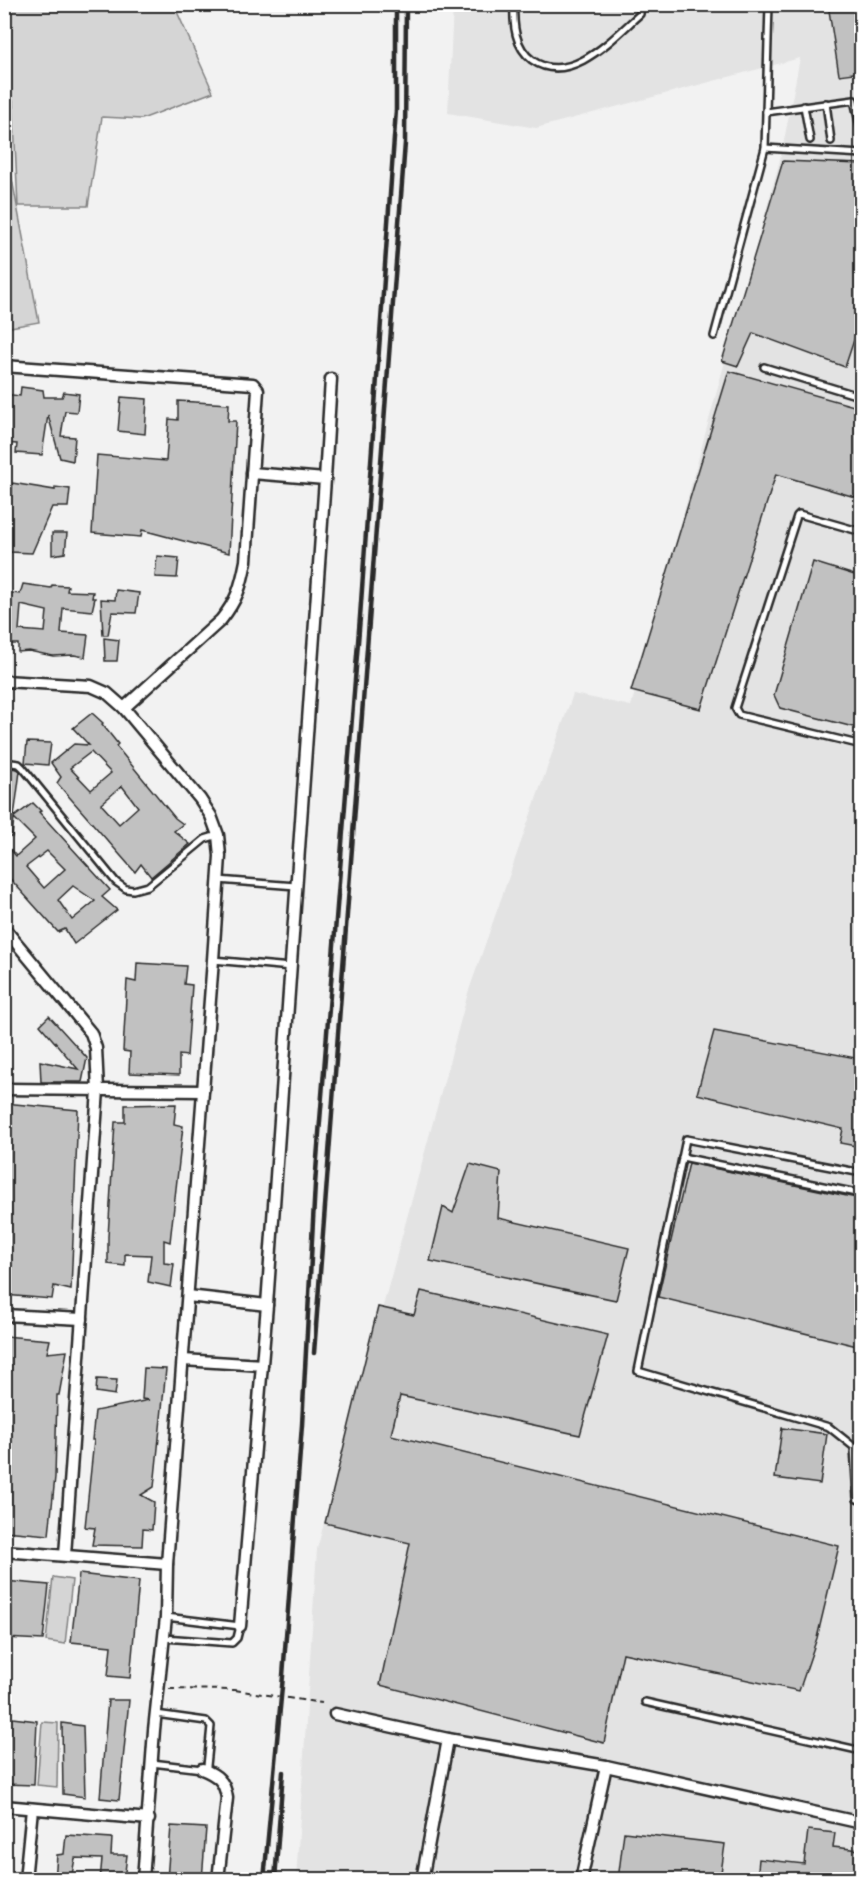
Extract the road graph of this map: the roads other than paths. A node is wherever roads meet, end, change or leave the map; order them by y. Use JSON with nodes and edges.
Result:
{"nodes":[{"id":1,"x":514,"y":4,"type":"edge"},
{"id":2,"x":641,"y":4,"type":"edge"},
{"id":3,"x":769,"y":4,"type":"edge"},
{"id":4,"x":826,"y":103,"type":"junction"},
{"id":5,"x":804,"y":106,"type":"junction"},
{"id":6,"x":766,"y":112,"type":"junction"},
{"id":7,"x":861,"y":136,"type":"edge"},
{"id":8,"x":810,"y":140,"type":"dead end"},
{"id":9,"x":831,"y":141,"type":"dead end"},
{"id":10,"x":765,"y":148,"type":"junction"},
{"id":11,"x":861,"y":154,"type":"edge"},
{"id":12,"x":714,"y":336,"type":"dead end"},
{"id":13,"x":4,"y":366,"type":"edge"},
{"id":14,"x":764,"y":367,"type":"dead end"},
{"id":15,"x":331,"y":379,"type":"dead end"},
{"id":16,"x":861,"y":397,"type":"edge"},
{"id":17,"x":252,"y":473,"type":"junction"},
{"id":18,"x":325,"y":479,"type":"junction"},
{"id":19,"x":861,"y":532,"type":"edge"},
{"id":20,"x":4,"y":681,"type":"edge"},
{"id":21,"x":124,"y":708,"type":"junction"},
{"id":22,"x":861,"y":745,"type":"edge"},
{"id":23,"x":4,"y":762,"type":"edge"},
{"id":24,"x":218,"y":835,"type":"junction"},
{"id":25,"x":218,"y":879,"type":"junction"},
{"id":26,"x":296,"y":886,"type":"junction"},
{"id":27,"x":4,"y":928,"type":"edge"},
{"id":28,"x":213,"y":960,"type":"junction"},
{"id":29,"x":291,"y":967,"type":"junction"},
{"id":30,"x":4,"y":1089,"type":"edge"},
{"id":31,"x":98,"y":1090,"type":"junction"},
{"id":32,"x":202,"y":1091,"type":"junction"},
{"id":33,"x":682,"y":1157,"type":"junction"},
{"id":34,"x":861,"y":1173,"type":"edge"},
{"id":35,"x":861,"y":1194,"type":"edge"},
{"id":36,"x":188,"y":1296,"type":"junction"},
{"id":37,"x":267,"y":1305,"type":"junction"},
{"id":38,"x":4,"y":1315,"type":"edge"},
{"id":39,"x":82,"y":1319,"type":"junction"},
{"id":40,"x":183,"y":1360,"type":"junction"},
{"id":41,"x":262,"y":1365,"type":"junction"},
{"id":42,"x":861,"y":1501,"type":"edge"},
{"id":43,"x":4,"y":1551,"type":"edge"},
{"id":44,"x":65,"y":1555,"type":"junction"},
{"id":45,"x":168,"y":1564,"type":"junction"},
{"id":46,"x":166,"y":1617,"type":"junction"},
{"id":47,"x":240,"y":1626,"type":"junction"},
{"id":48,"x":164,"y":1638,"type":"junction"},
{"id":49,"x":645,"y":1702,"type":"dead end"},
{"id":50,"x":156,"y":1714,"type":"junction"},
{"id":51,"x":335,"y":1714,"type":"dead end"},
{"id":52,"x":448,"y":1739,"type":"junction"},
{"id":53,"x":861,"y":1751,"type":"edge"},
{"id":54,"x":152,"y":1763,"type":"junction"},
{"id":55,"x":606,"y":1766,"type":"junction"},
{"id":56,"x":202,"y":1769,"type":"junction"},
{"id":57,"x":4,"y":1806,"type":"edge"},
{"id":58,"x":32,"y":1809,"type":"junction"},
{"id":59,"x":148,"y":1819,"type":"junction"},
{"id":60,"x":861,"y":1824,"type":"edge"},
{"id":61,"x":26,"y":1880,"type":"edge"},
{"id":62,"x":143,"y":1880,"type":"edge"},
{"id":63,"x":218,"y":1880,"type":"edge"},
{"id":64,"x":422,"y":1880,"type":"edge"},
{"id":65,"x":581,"y":1880,"type":"edge"}],
"edges":[{"from":1,"to":2,"type":"lane"},
{"from":3,"to":6,"type":"lane"},
{"from":4,"to":5,"type":"lane"},
{"from":4,"to":7,"type":"lane"},
{"from":4,"to":9,"type":"lane"},
{"from":5,"to":6,"type":"lane"},
{"from":5,"to":8,"type":"lane"},
{"from":6,"to":10,"type":"lane"},
{"from":10,"to":11,"type":"lane"},
{"from":10,"to":12,"type":"lane"},
{"from":13,"to":17,"type":"street"},
{"from":14,"to":16,"type":"lane"},
{"from":15,"to":18,"type":"street"},
{"from":17,"to":18,"type":"street"},
{"from":17,"to":21,"type":"street"},
{"from":18,"to":26,"type":"street"},
{"from":19,"to":22,"type":"lane"},
{"from":20,"to":21,"type":"street"},
{"from":21,"to":24,"type":"street"},
{"from":23,"to":24,"type":"lane"},
{"from":24,"to":25,"type":"street"},
{"from":25,"to":26,"type":"lane"},
{"from":25,"to":28,"type":"street"},
{"from":26,"to":29,"type":"street"},
{"from":27,"to":31,"type":"street"},
{"from":28,"to":29,"type":"lane"},
{"from":28,"to":32,"type":"street"},
{"from":29,"to":37,"type":"street"},
{"from":30,"to":31,"type":"street"},
{"from":31,"to":32,"type":"street"},
{"from":31,"to":39,"type":"street"},
{"from":32,"to":36,"type":"street"},
{"from":33,"to":34,"type":"lane"},
{"from":33,"to":35,"type":"lane"},
{"from":33,"to":42,"type":"lane"},
{"from":36,"to":37,"type":"street"},
{"from":36,"to":40,"type":"street"},
{"from":37,"to":41,"type":"street"},
{"from":38,"to":39,"type":"street"},
{"from":39,"to":44,"type":"street"},
{"from":40,"to":41,"type":"street"},
{"from":40,"to":45,"type":"street"},
{"from":41,"to":47,"type":"street"},
{"from":43,"to":44,"type":"street"},
{"from":44,"to":45,"type":"street"},
{"from":45,"to":46,"type":"street"},
{"from":46,"to":47,"type":"lane"},
{"from":46,"to":48,"type":"street"},
{"from":47,"to":48,"type":"lane"},
{"from":48,"to":50,"type":"street"},
{"from":49,"to":53,"type":"lane"},
{"from":50,"to":54,"type":"street"},
{"from":50,"to":56,"type":"lane"},
{"from":51,"to":52,"type":"street"},
{"from":52,"to":55,"type":"street"},
{"from":52,"to":64,"type":"street"},
{"from":54,"to":56,"type":"lane"},
{"from":54,"to":59,"type":"street"},
{"from":55,"to":60,"type":"street"},
{"from":55,"to":65,"type":"street"},
{"from":56,"to":63,"type":"street"},
{"from":57,"to":58,"type":"street"},
{"from":58,"to":59,"type":"street"},
{"from":58,"to":61,"type":"street"},
{"from":59,"to":62,"type":"street"}]}
